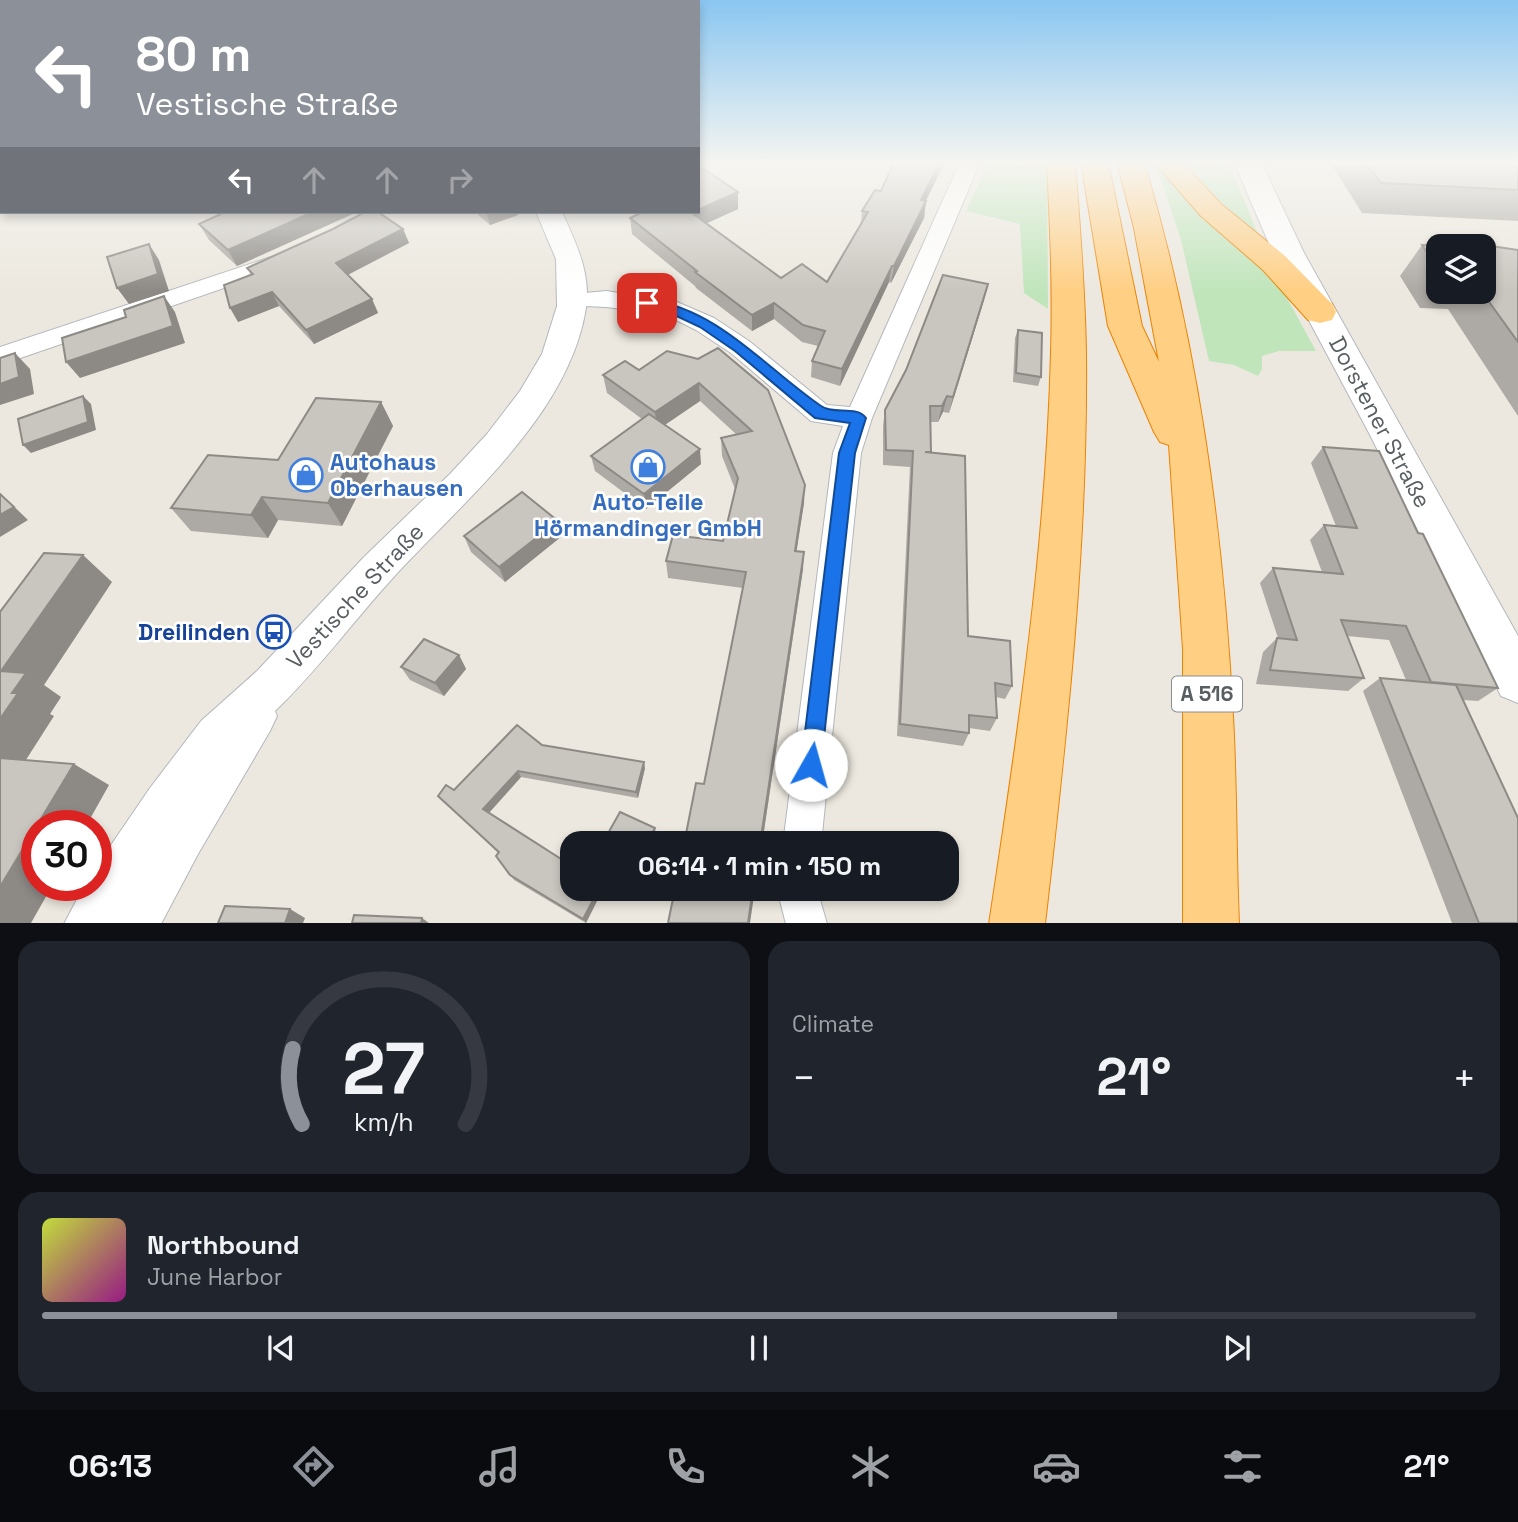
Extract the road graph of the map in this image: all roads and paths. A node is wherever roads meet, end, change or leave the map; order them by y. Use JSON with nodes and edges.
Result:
{"nodes":[{"id":1,"x":951,"y":205,"type":"edge"},
{"id":2,"x":1063,"y":205,"type":"edge"},
{"id":3,"x":1102,"y":205,"type":"edge"},
{"id":4,"x":1141,"y":205,"type":"edge"},
{"id":5,"x":1206,"y":205,"type":"edge"},
{"id":6,"x":1266,"y":205,"type":"edge"},
{"id":7,"x":550,"y":214,"type":"edge"},
{"id":8,"x":305,"y":251,"type":"edge"},
{"id":9,"x":571,"y":299,"type":"junction"},
{"id":10,"x":1321,"y":312,"type":"junction"},
{"id":11,"x":0,"y":356,"type":"edge"},
{"id":12,"x":859,"y":418,"type":"junction"},
{"id":13,"x":1189,"y":466,"type":"junction"},
{"id":14,"x":1518,"y":681,"type":"edge"},
{"id":15,"x":272,"y":685,"type":"junction"},
{"id":16,"x":803,"y":831,"type":"edge"},
{"id":17,"x":801,"y":901,"type":"edge"},
{"id":18,"x":89,"y":923,"type":"edge"},
{"id":19,"x":133,"y":923,"type":"edge"},
{"id":20,"x":807,"y":923,"type":"edge"},
{"id":21,"x":1017,"y":923,"type":"edge"},
{"id":22,"x":1211,"y":923,"type":"edge"}],
"edges":[{"from":1,"to":12,"type":"street"},
{"from":2,"to":21,"type":"highway"},
{"from":3,"to":13,"type":"highway"},
{"from":4,"to":13,"type":"highway","number":"A 516"},
{"from":5,"to":10,"type":"highway"},
{"from":6,"to":10,"type":"main road","name":"Dorstener Straße"},
{"from":7,"to":9,"type":"street","name":"Vestische Straße"},
{"from":8,"to":11,"type":"street"},
{"from":9,"to":12,"type":"street"},
{"from":9,"to":15,"type":"street","name":"Vestische Straße"},
{"from":10,"to":14,"type":"main road","name":"Dorstener Straße"},
{"from":12,"to":16,"type":"street"},
{"from":13,"to":22,"type":"highway","number":"A 516"},
{"from":15,"to":18,"type":"street","name":"Vestische Straße"},
{"from":15,"to":19,"type":"street","name":"Vestische Straße"},
{"from":17,"to":20,"type":"street"}]}
